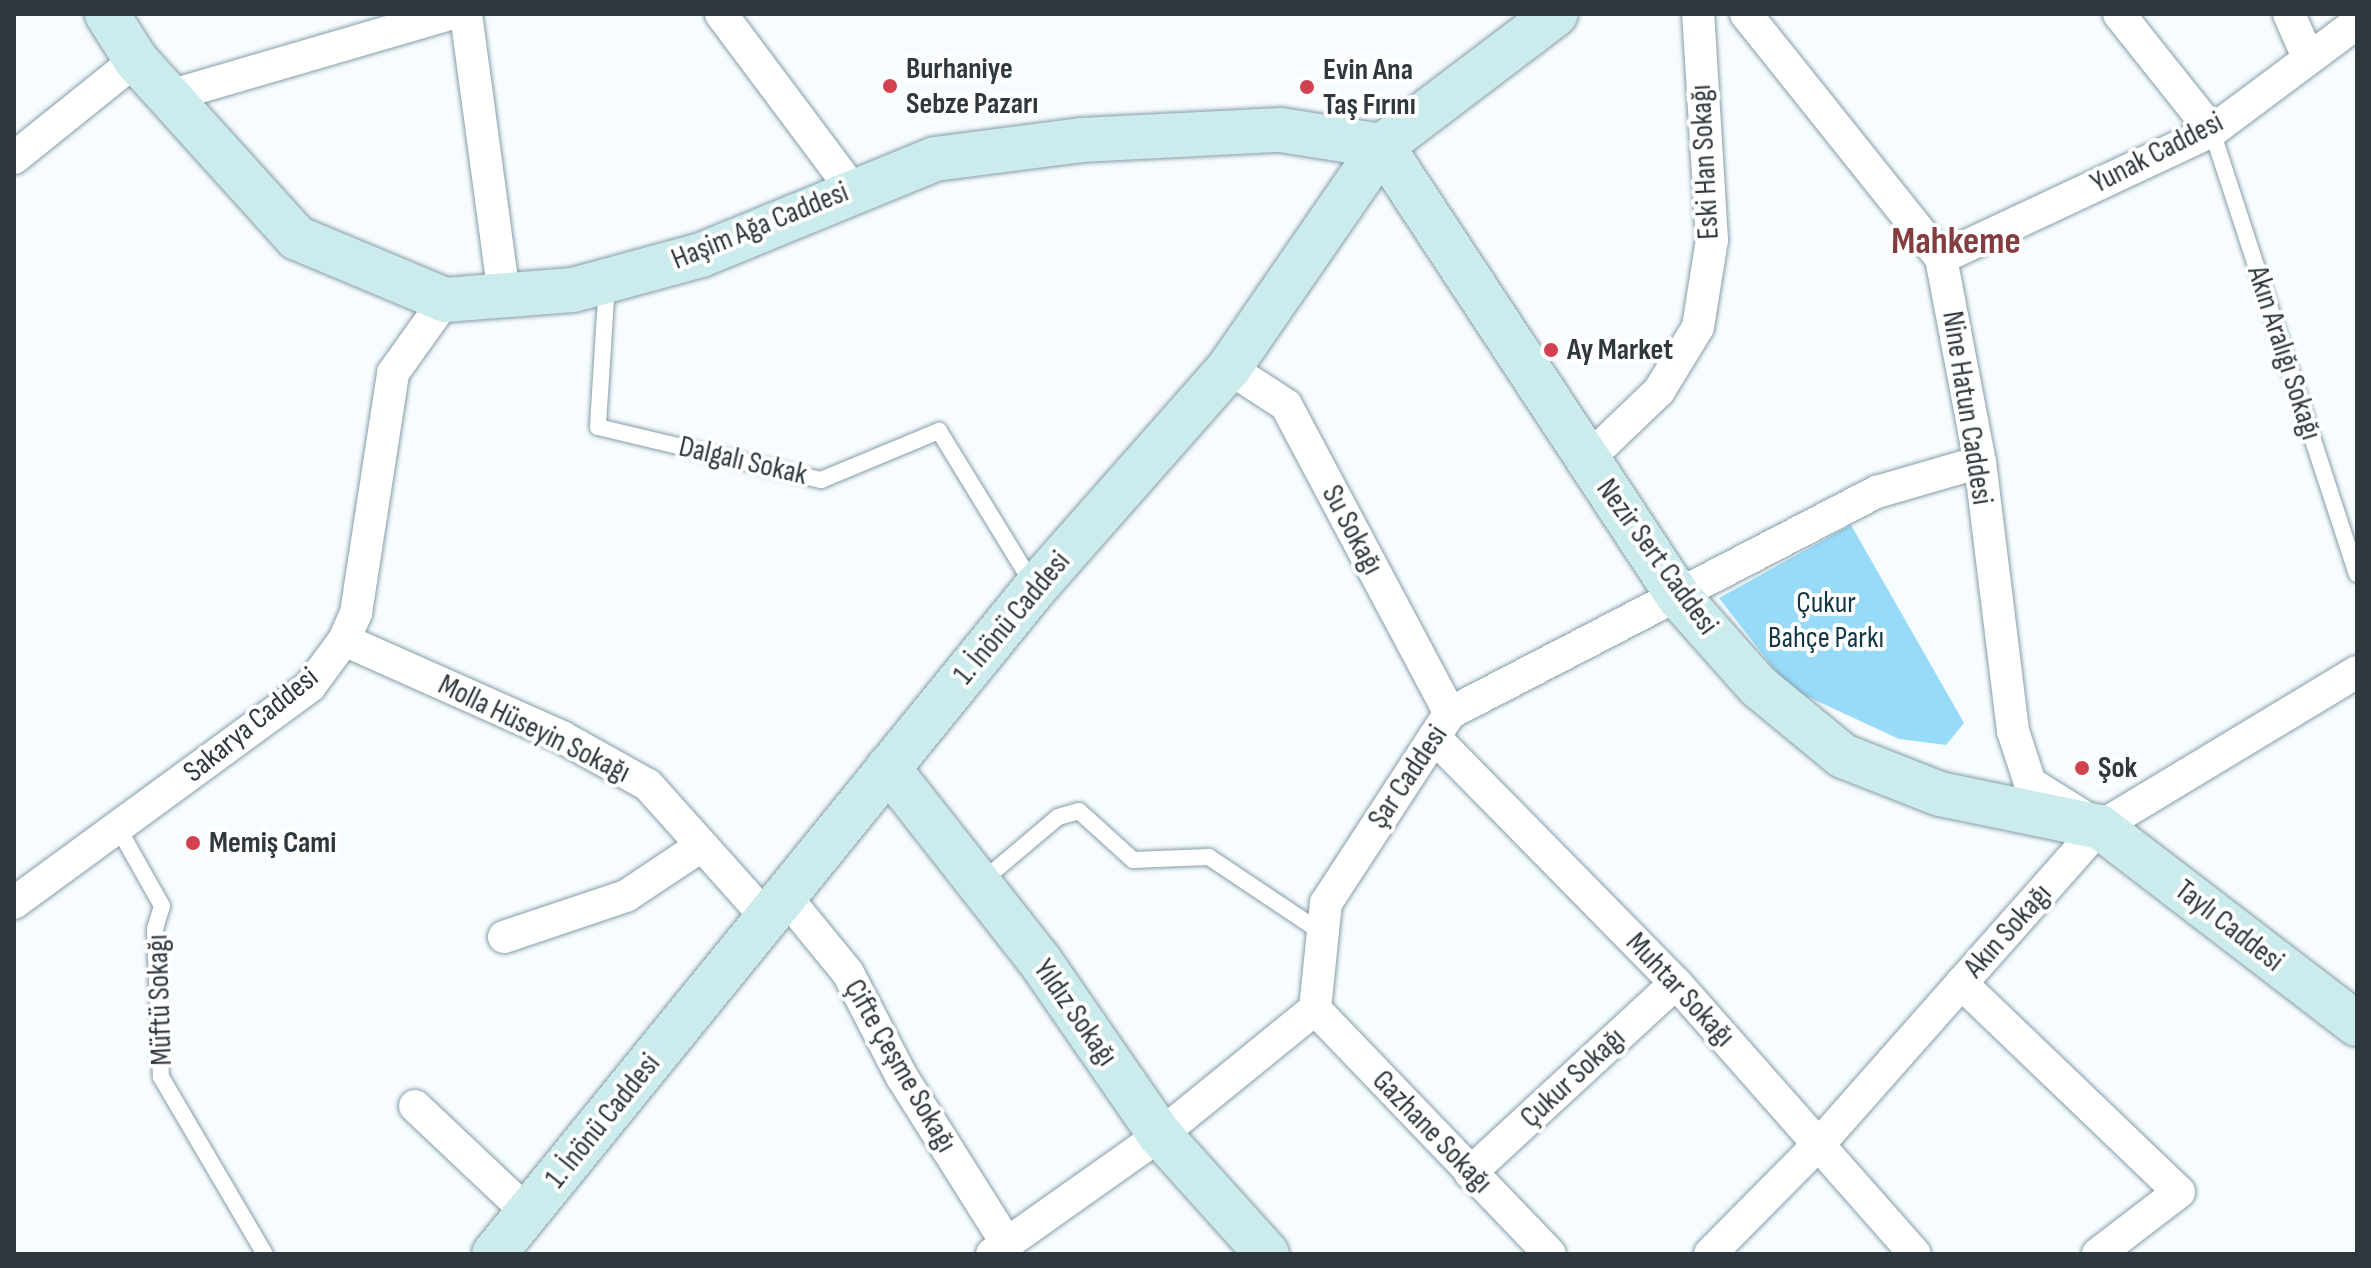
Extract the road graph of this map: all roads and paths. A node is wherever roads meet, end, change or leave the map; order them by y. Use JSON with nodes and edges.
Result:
{"nodes":[{"id":1,"x":107,"y":14,"type":"edge"},
{"id":2,"x":450,"y":14,"type":"edge"},
{"id":3,"x":466,"y":14,"type":"edge"},
{"id":4,"x":721,"y":14,"type":"edge"},
{"id":5,"x":1556,"y":14,"type":"edge"},
{"id":6,"x":1698,"y":14,"type":"edge"},
{"id":7,"x":1746,"y":14,"type":"edge"},
{"id":8,"x":2119,"y":14,"type":"edge"},
{"id":9,"x":2289,"y":14,"type":"edge"},
{"id":10,"x":2357,"y":23,"type":"edge"},
{"id":11,"x":2307,"y":55,"type":"junction"},
{"id":12,"x":136,"y":60,"type":"junction"},
{"id":13,"x":169,"y":96,"type":"junction"},
{"id":14,"x":2212,"y":131,"type":"junction"},
{"id":15,"x":1382,"y":146,"type":"junction"},
{"id":16,"x":14,"y":158,"type":"edge"},
{"id":17,"x":852,"y":189,"type":"junction"},
{"id":18,"x":1941,"y":258,"type":"junction"},
{"id":19,"x":607,"y":280,"type":"junction"},
{"id":20,"x":504,"y":296,"type":"junction"},
{"id":21,"x":445,"y":300,"type":"junction"},
{"id":22,"x":1229,"y":368,"type":"junction"},
{"id":23,"x":1587,"y":460,"type":"junction"},
{"id":24,"x":1980,"y":462,"type":"junction"},
{"id":25,"x":2357,"y":574,"type":"edge"},
{"id":26,"x":1035,"y":588,"type":"junction"},
{"id":27,"x":1678,"y":596,"type":"junction"},
{"id":28,"x":344,"y":640,"type":"junction"},
{"id":29,"x":2357,"y":672,"type":"edge"},
{"id":30,"x":1442,"y":725,"type":"junction"},
{"id":31,"x":888,"y":768,"type":"junction"},
{"id":32,"x":117,"y":826,"type":"junction"},
{"id":33,"x":2100,"y":827,"type":"junction"},
{"id":34,"x":701,"y":846,"type":"junction"},
{"id":35,"x":979,"y":884,"type":"junction"},
{"id":36,"x":14,"y":903,"type":"edge"},
{"id":37,"x":776,"y":907,"type":"junction"},
{"id":38,"x":1318,"y":930,"type":"junction"},
{"id":39,"x":504,"y":937,"type":"dead end"},
{"id":40,"x":1676,"y":983,"type":"junction"},
{"id":41,"x":1961,"y":983,"type":"junction"},
{"id":42,"x":1315,"y":1009,"type":"junction"},
{"id":43,"x":2357,"y":1024,"type":"edge"},
{"id":44,"x":415,"y":1106,"type":"dead end"},
{"id":45,"x":1160,"y":1135,"type":"junction"},
{"id":46,"x":1821,"y":1142,"type":"junction"},
{"id":47,"x":1470,"y":1173,"type":"junction"},
{"id":48,"x":528,"y":1213,"type":"junction"},
{"id":49,"x":999,"y":1248,"type":"edge"},
{"id":50,"x":265,"y":1254,"type":"edge"},
{"id":51,"x":494,"y":1254,"type":"edge"},
{"id":52,"x":1267,"y":1254,"type":"edge"},
{"id":53,"x":1550,"y":1254,"type":"edge"},
{"id":54,"x":1710,"y":1254,"type":"edge"},
{"id":55,"x":1915,"y":1254,"type":"edge"},
{"id":56,"x":2098,"y":1254,"type":"edge"}],
"edges":[{"from":1,"to":12,"type":"street","name":"Haşim Ağa Caddesi"},
{"from":2,"to":13,"type":"street"},
{"from":3,"to":20,"type":"street"},
{"from":4,"to":17,"type":"street"},
{"from":5,"to":15,"type":"street","name":"1. İnönü Caddesi"},
{"from":6,"to":23,"type":"street","name":"Eski Han Sokağı"},
{"from":7,"to":18,"type":"street","name":"Nine Hatun Caddesi"},
{"from":8,"to":14,"type":"street"},
{"from":9,"to":11,"type":"street"},
{"from":10,"to":11,"type":"street","name":"Yunak Caddesi"},
{"from":11,"to":14,"type":"street","name":"Yunak Caddesi"},
{"from":12,"to":13,"type":"street","name":"Haşim Ağa Caddesi"},
{"from":12,"to":16,"type":"street"},
{"from":13,"to":21,"type":"street","name":"Haşim Ağa Caddesi"},
{"from":14,"to":18,"type":"street","name":"Yunak Caddesi"},
{"from":14,"to":25,"type":"lane","name":"Akın Aralığı Sokağı"},
{"from":15,"to":17,"type":"street","name":"Haşim Ağa Caddesi"},
{"from":15,"to":22,"type":"street","name":"1. İnönü Caddesi"},
{"from":15,"to":23,"type":"street","name":"Nezir Sert Caddesi"},
{"from":17,"to":19,"type":"street","name":"Haşim Ağa Caddesi"},
{"from":18,"to":24,"type":"street","name":"Nine Hatun Caddesi"},
{"from":19,"to":20,"type":"street","name":"Haşim Ağa Caddesi"},
{"from":19,"to":26,"type":"lane","name":"Dalgalı Sokak"},
{"from":20,"to":21,"type":"street","name":"Haşim Ağa Caddesi"},
{"from":21,"to":28,"type":"street","name":"Sakarya Caddesi"},
{"from":22,"to":26,"type":"street","name":"1. İnönü Caddesi"},
{"from":22,"to":30,"type":"street","name":"Su Sokağı"},
{"from":23,"to":27,"type":"street","name":"Nezir Sert Caddesi"},
{"from":24,"to":27,"type":"street","name":"Şar Caddesi"},
{"from":24,"to":33,"type":"street","name":"Nine Hatun Caddesi"},
{"from":26,"to":31,"type":"street","name":"1. İnönü Caddesi"},
{"from":27,"to":30,"type":"street","name":"Şar Caddesi"},
{"from":27,"to":33,"type":"street","name":"Nezir Sert Caddesi"},
{"from":28,"to":32,"type":"street","name":"Sakarya Caddesi"},
{"from":28,"to":34,"type":"street","name":"Molla Hüseyin Sokağı"},
{"from":29,"to":33,"type":"street","name":"Akın Sokağı"},
{"from":30,"to":38,"type":"street","name":"Şar Caddesi"},
{"from":30,"to":40,"type":"street","name":"Muhtar Sokağı"},
{"from":31,"to":35,"type":"street","name":"Yıldız Sokağı"},
{"from":31,"to":37,"type":"street","name":"1. İnönü Caddesi"},
{"from":32,"to":36,"type":"street","name":"Sakarya Caddesi"},
{"from":32,"to":50,"type":"lane","name":"Müftü Sokağı"},
{"from":33,"to":41,"type":"street","name":"Akın Sokağı"},
{"from":33,"to":43,"type":"street","name":"Taylı Caddesi"},
{"from":34,"to":37,"type":"street","name":"Molla Hüseyin Sokağı"},
{"from":34,"to":39,"type":"street"},
{"from":35,"to":38,"type":"lane"},
{"from":35,"to":45,"type":"street","name":"Yıldız Sokağı"},
{"from":37,"to":48,"type":"street","name":"1. İnönü Caddesi"},
{"from":37,"to":49,"type":"street","name":"Çifte Çeşme Sokağı"},
{"from":38,"to":42,"type":"street","name":"Şar Caddesi"},
{"from":40,"to":46,"type":"street","name":"Muhtar Sokağı"},
{"from":40,"to":47,"type":"street","name":"Çukur Sokağı"},
{"from":41,"to":46,"type":"street","name":"Akın Sokağı"},
{"from":41,"to":56,"type":"street"},
{"from":42,"to":45,"type":"street"},
{"from":42,"to":47,"type":"street","name":"Gazhane Sokağı"},
{"from":44,"to":48,"type":"street"},
{"from":45,"to":49,"type":"street"},
{"from":45,"to":52,"type":"street","name":"Yıldız Sokağı"},
{"from":46,"to":54,"type":"street","name":"Akın Sokağı"},
{"from":46,"to":55,"type":"street","name":"Muhtar Sokağı"},
{"from":47,"to":53,"type":"street","name":"Gazhane Sokağı"},
{"from":48,"to":51,"type":"street","name":"1. İnönü Caddesi"}]}
